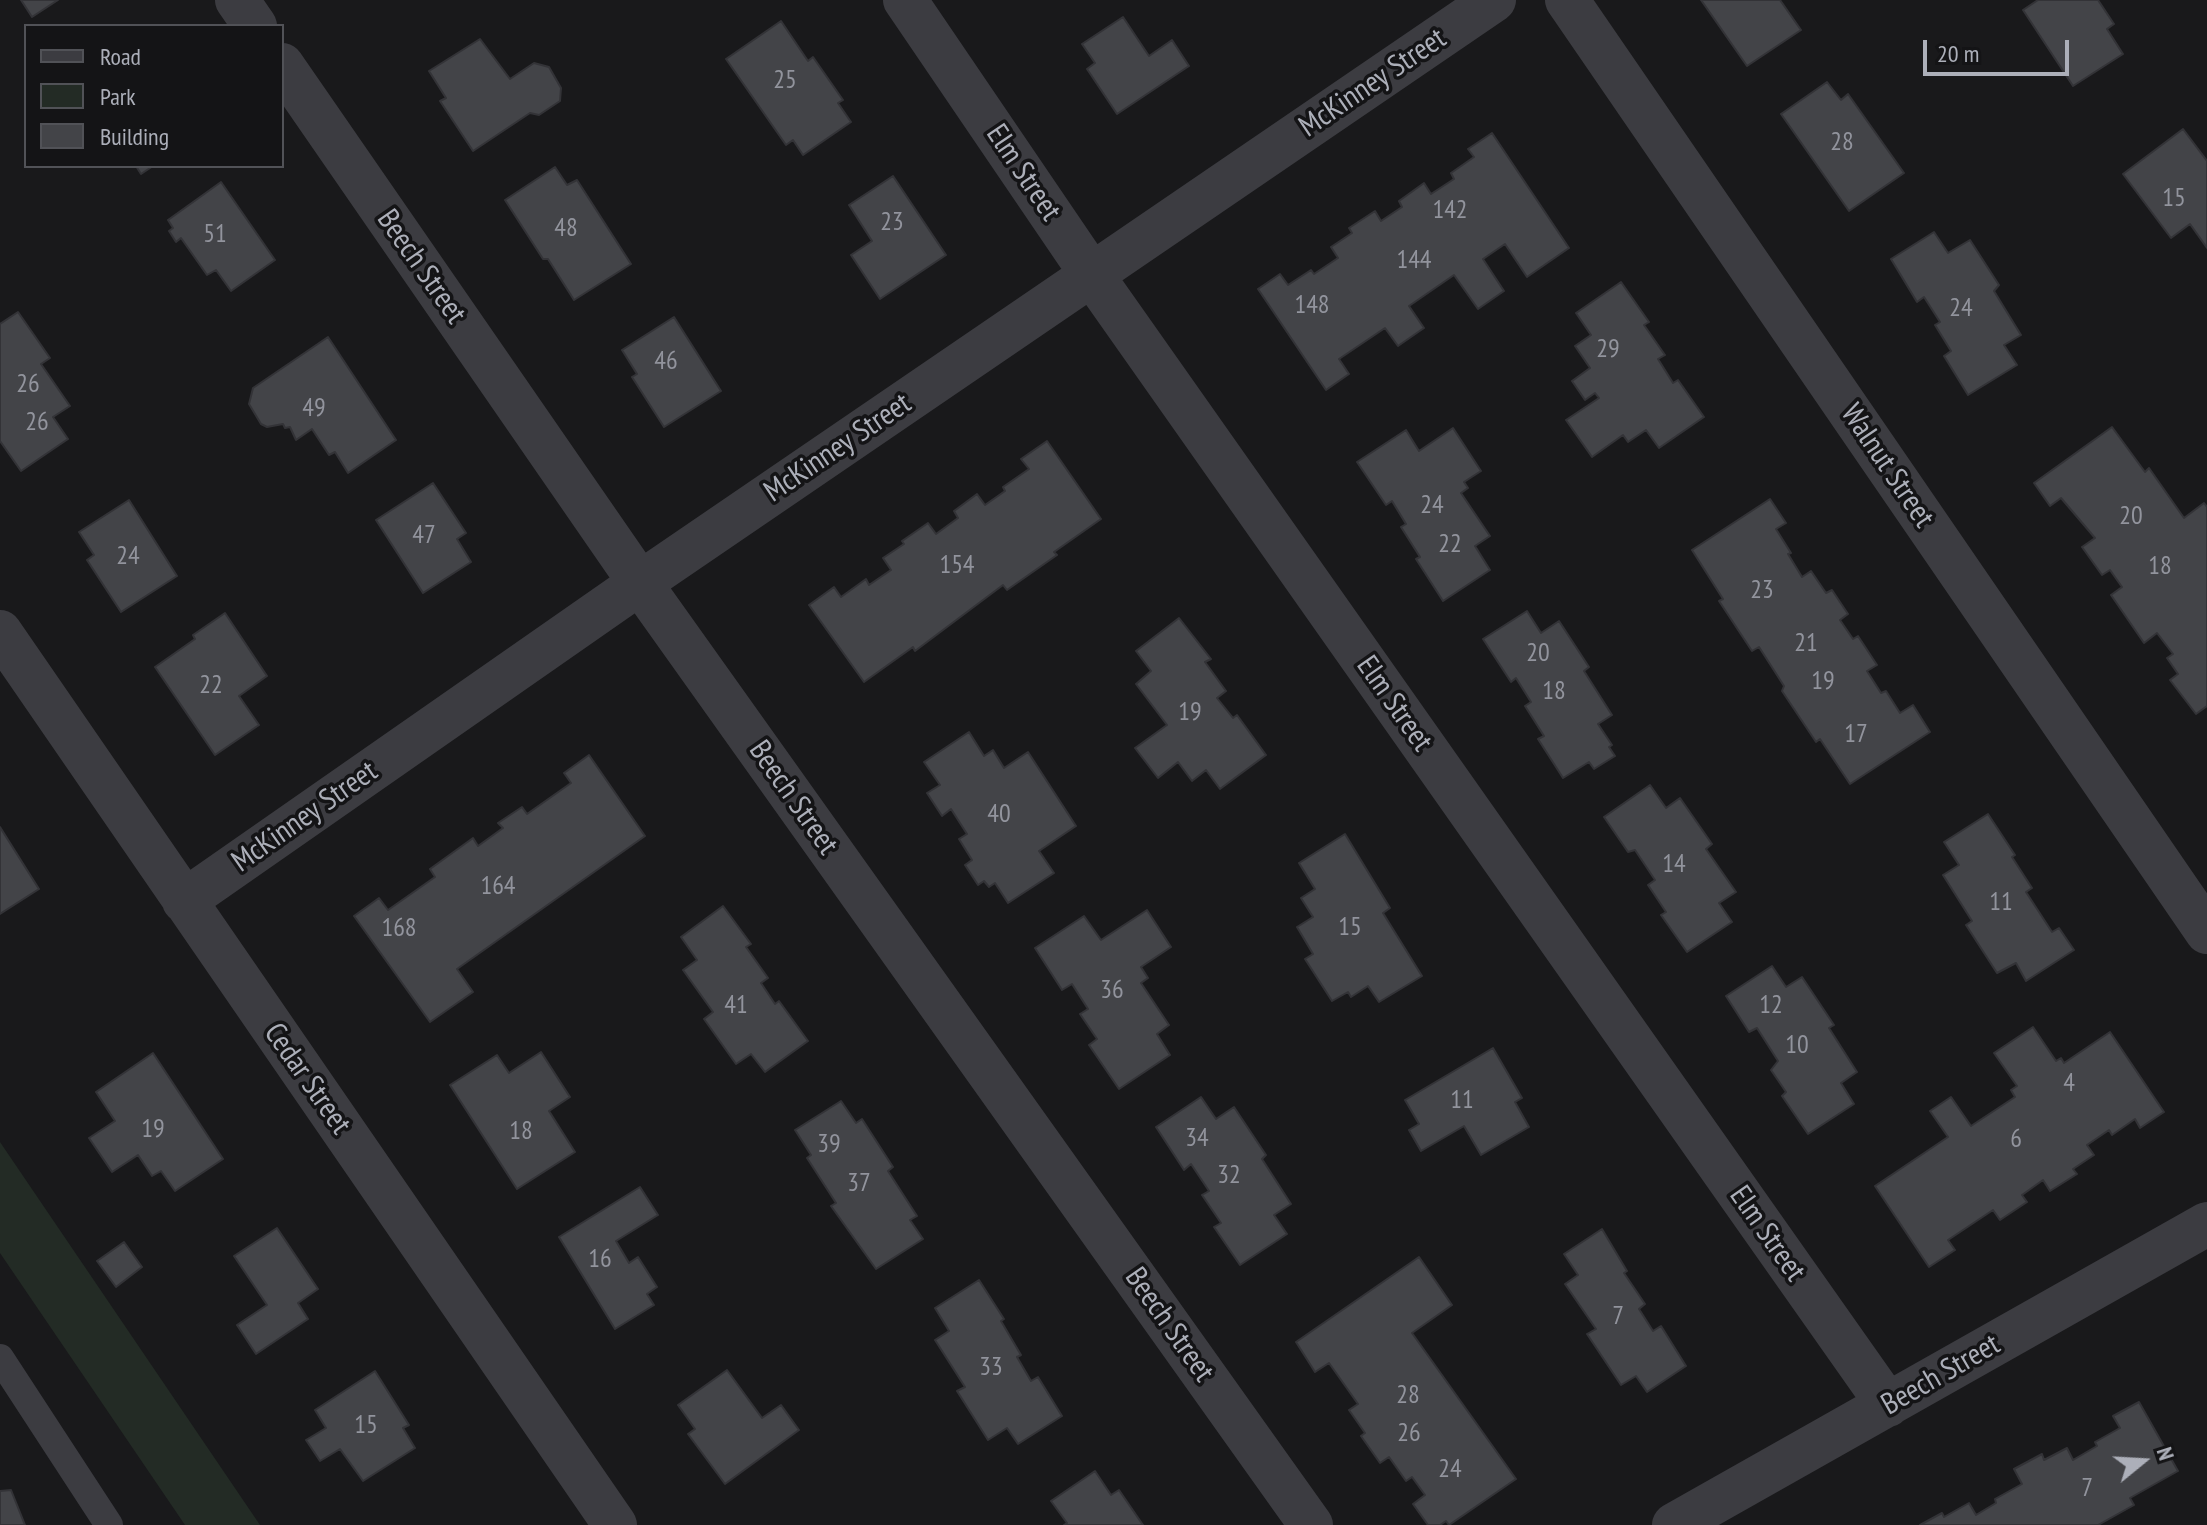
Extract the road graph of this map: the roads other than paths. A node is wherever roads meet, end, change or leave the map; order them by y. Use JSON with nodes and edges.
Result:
{"nodes":[{"id":1,"x":237,"y":0,"type":"edge"},
{"id":2,"x":905,"y":0,"type":"edge"},
{"id":3,"x":1494,"y":0,"type":"edge"},
{"id":4,"x":1567,"y":0,"type":"edge"},
{"id":5,"x":254,"y":24,"type":"edge"},
{"id":6,"x":284,"y":68,"type":"edge"},
{"id":7,"x":1092,"y":275,"type":"junction"},
{"id":8,"x":640,"y":583,"type":"junction"},
{"id":9,"x":0,"y":632,"type":"edge"},
{"id":10,"x":184,"y":901,"type":"junction"},
{"id":11,"x":2207,"y":932,"type":"edge"},
{"id":12,"x":2207,"y":1224,"type":"edge"},
{"id":13,"x":0,"y":1358,"type":"edge"},
{"id":14,"x":1888,"y":1405,"type":"junction"},
{"id":15,"x":109,"y":1525,"type":"edge"},
{"id":16,"x":615,"y":1525,"type":"edge"},
{"id":17,"x":1311,"y":1525,"type":"edge"},
{"id":18,"x":1674,"y":1525,"type":"edge"}],
"edges":[{"from":1,"to":5,"type":"street"},
{"from":2,"to":7,"type":"street","name":"Elm Street"},
{"from":3,"to":7,"type":"street","name":"McKinney Street"},
{"from":4,"to":11,"type":"street","name":"Walnut Street"},
{"from":6,"to":8,"type":"street","name":"Beech Street"},
{"from":7,"to":8,"type":"street","name":"McKinney Street"},
{"from":7,"to":14,"type":"street","name":"Elm Street"},
{"from":8,"to":10,"type":"street","name":"McKinney Street"},
{"from":8,"to":17,"type":"street","name":"Beech Street"},
{"from":9,"to":10,"type":"street","name":"Cedar Street"},
{"from":10,"to":16,"type":"street","name":"Cedar Street"},
{"from":12,"to":14,"type":"street","name":"Beech Street"},
{"from":13,"to":15,"type":"lane"},
{"from":14,"to":18,"type":"street","name":"Beech Street"}]}
